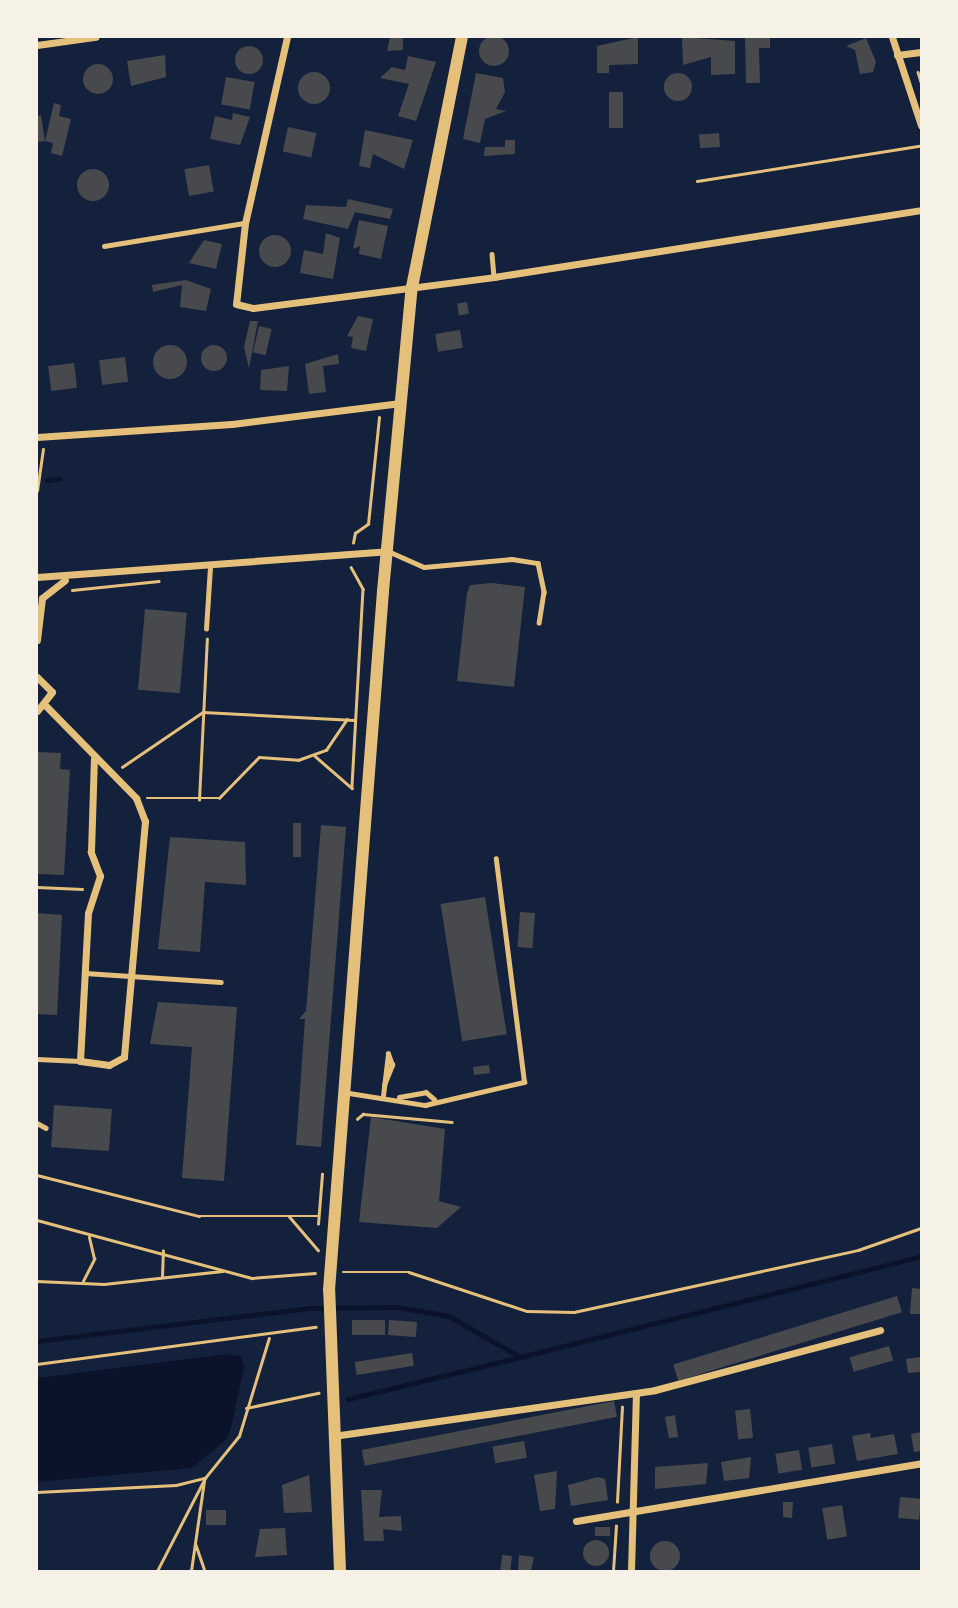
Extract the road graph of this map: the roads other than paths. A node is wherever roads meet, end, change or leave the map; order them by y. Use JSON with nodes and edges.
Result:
{"nodes":[{"id":1,"x":95,"y":37,"type":"edge"},
{"id":2,"x":287,"y":37,"type":"edge"},
{"id":3,"x":462,"y":37,"type":"edge"},
{"id":4,"x":892,"y":37,"type":"edge"},
{"id":5,"x":37,"y":46,"type":"edge"},
{"id":6,"x":921,"y":52,"type":"edge"},
{"id":7,"x":897,"y":55,"type":"junction"},
{"id":8,"x":921,"y":125,"type":"edge"},
{"id":9,"x":921,"y":210,"type":"edge"},
{"id":10,"x":245,"y":223,"type":"junction"},
{"id":11,"x":104,"y":246,"type":"dead end"},
{"id":12,"x":492,"y":254,"type":"dead end"},
{"id":13,"x":494,"y":277,"type":"junction"},
{"id":14,"x":412,"y":287,"type":"junction"},
{"id":15,"x":402,"y":403,"type":"junction"},
{"id":16,"x":41,"y":436,"type":"edge"},
{"id":17,"x":387,"y":551,"type":"junction"},
{"id":18,"x":210,"y":567,"type":"junction"},
{"id":19,"x":37,"y":577,"type":"edge"},
{"id":20,"x":65,"y":579,"type":"junction"},
{"id":21,"x":539,"y":623,"type":"dead end"},
{"id":22,"x":206,"y":629,"type":"road end"},
{"id":23,"x":37,"y":640,"type":"edge"},
{"id":24,"x":37,"y":677,"type":"edge"},
{"id":25,"x":46,"y":706,"type":"junction"},
{"id":26,"x":37,"y":711,"type":"edge"},
{"id":27,"x":94,"y":759,"type":"junction"},
{"id":28,"x":496,"y":859,"type":"dead end"},
{"id":29,"x":85,"y":973,"type":"junction"},
{"id":30,"x":132,"y":976,"type":"junction"},
{"id":31,"x":221,"y":982,"type":"dead end"},
{"id":32,"x":37,"y":1059,"type":"edge"},
{"id":33,"x":80,"y":1061,"type":"junction"},
{"id":34,"x":384,"y":1085,"type":"junction"},
{"id":35,"x":349,"y":1093,"type":"junction"},
{"id":36,"x":383,"y":1096,"type":"junction"},
{"id":37,"x":399,"y":1097,"type":"junction"},
{"id":38,"x":434,"y":1099,"type":"junction"},
{"id":39,"x":37,"y":1123,"type":"edge"},
{"id":40,"x":46,"y":1128,"type":"dead end"},
{"id":41,"x":880,"y":1330,"type":"dead end"},
{"id":42,"x":636,"y":1392,"type":"junction"},
{"id":43,"x":333,"y":1436,"type":"junction"},
{"id":44,"x":921,"y":1463,"type":"edge"},
{"id":45,"x":632,"y":1510,"type":"junction"},
{"id":46,"x":576,"y":1521,"type":"dead end"},
{"id":47,"x":340,"y":1571,"type":"edge"},
{"id":48,"x":631,"y":1571,"type":"edge"}],
"edges":[{"from":1,"to":5,"type":"street"},
{"from":2,"to":10,"type":"street"},
{"from":3,"to":14,"type":"street"},
{"from":4,"to":7,"type":"street"},
{"from":6,"to":7,"type":"street"},
{"from":7,"to":8,"type":"street"},
{"from":9,"to":13,"type":"street"},
{"from":10,"to":11,"type":"lane"},
{"from":10,"to":14,"type":"street"},
{"from":12,"to":13,"type":"lane"},
{"from":13,"to":14,"type":"street"},
{"from":14,"to":15,"type":"street"},
{"from":15,"to":16,"type":"street"},
{"from":15,"to":17,"type":"street"},
{"from":17,"to":18,"type":"street"},
{"from":17,"to":21,"type":"lane"},
{"from":17,"to":35,"type":"street"},
{"from":18,"to":20,"type":"street"},
{"from":18,"to":22,"type":"lane"},
{"from":19,"to":20,"type":"street"},
{"from":20,"to":23,"type":"street"},
{"from":24,"to":25,"type":"street"},
{"from":25,"to":26,"type":"street"},
{"from":25,"to":27,"type":"street"},
{"from":27,"to":29,"type":"street"},
{"from":27,"to":30,"type":"street"},
{"from":28,"to":38,"type":"lane"},
{"from":29,"to":30,"type":"lane"},
{"from":29,"to":33,"type":"street"},
{"from":30,"to":31,"type":"lane"},
{"from":30,"to":33,"type":"street"},
{"from":32,"to":33,"type":"lane"},
{"from":34,"to":34,"type":"lane"},
{"from":34,"to":36,"type":"lane"},
{"from":35,"to":36,"type":"lane"},
{"from":35,"to":43,"type":"street"},
{"from":36,"to":37,"type":"lane"},
{"from":37,"to":38,"type":"lane"},
{"from":37,"to":38,"type":"lane"},
{"from":39,"to":40,"type":"lane"},
{"from":41,"to":42,"type":"street"},
{"from":42,"to":43,"type":"street"},
{"from":42,"to":45,"type":"street"},
{"from":43,"to":47,"type":"street"},
{"from":44,"to":45,"type":"street"},
{"from":45,"to":46,"type":"street"},
{"from":45,"to":48,"type":"street"}]}
